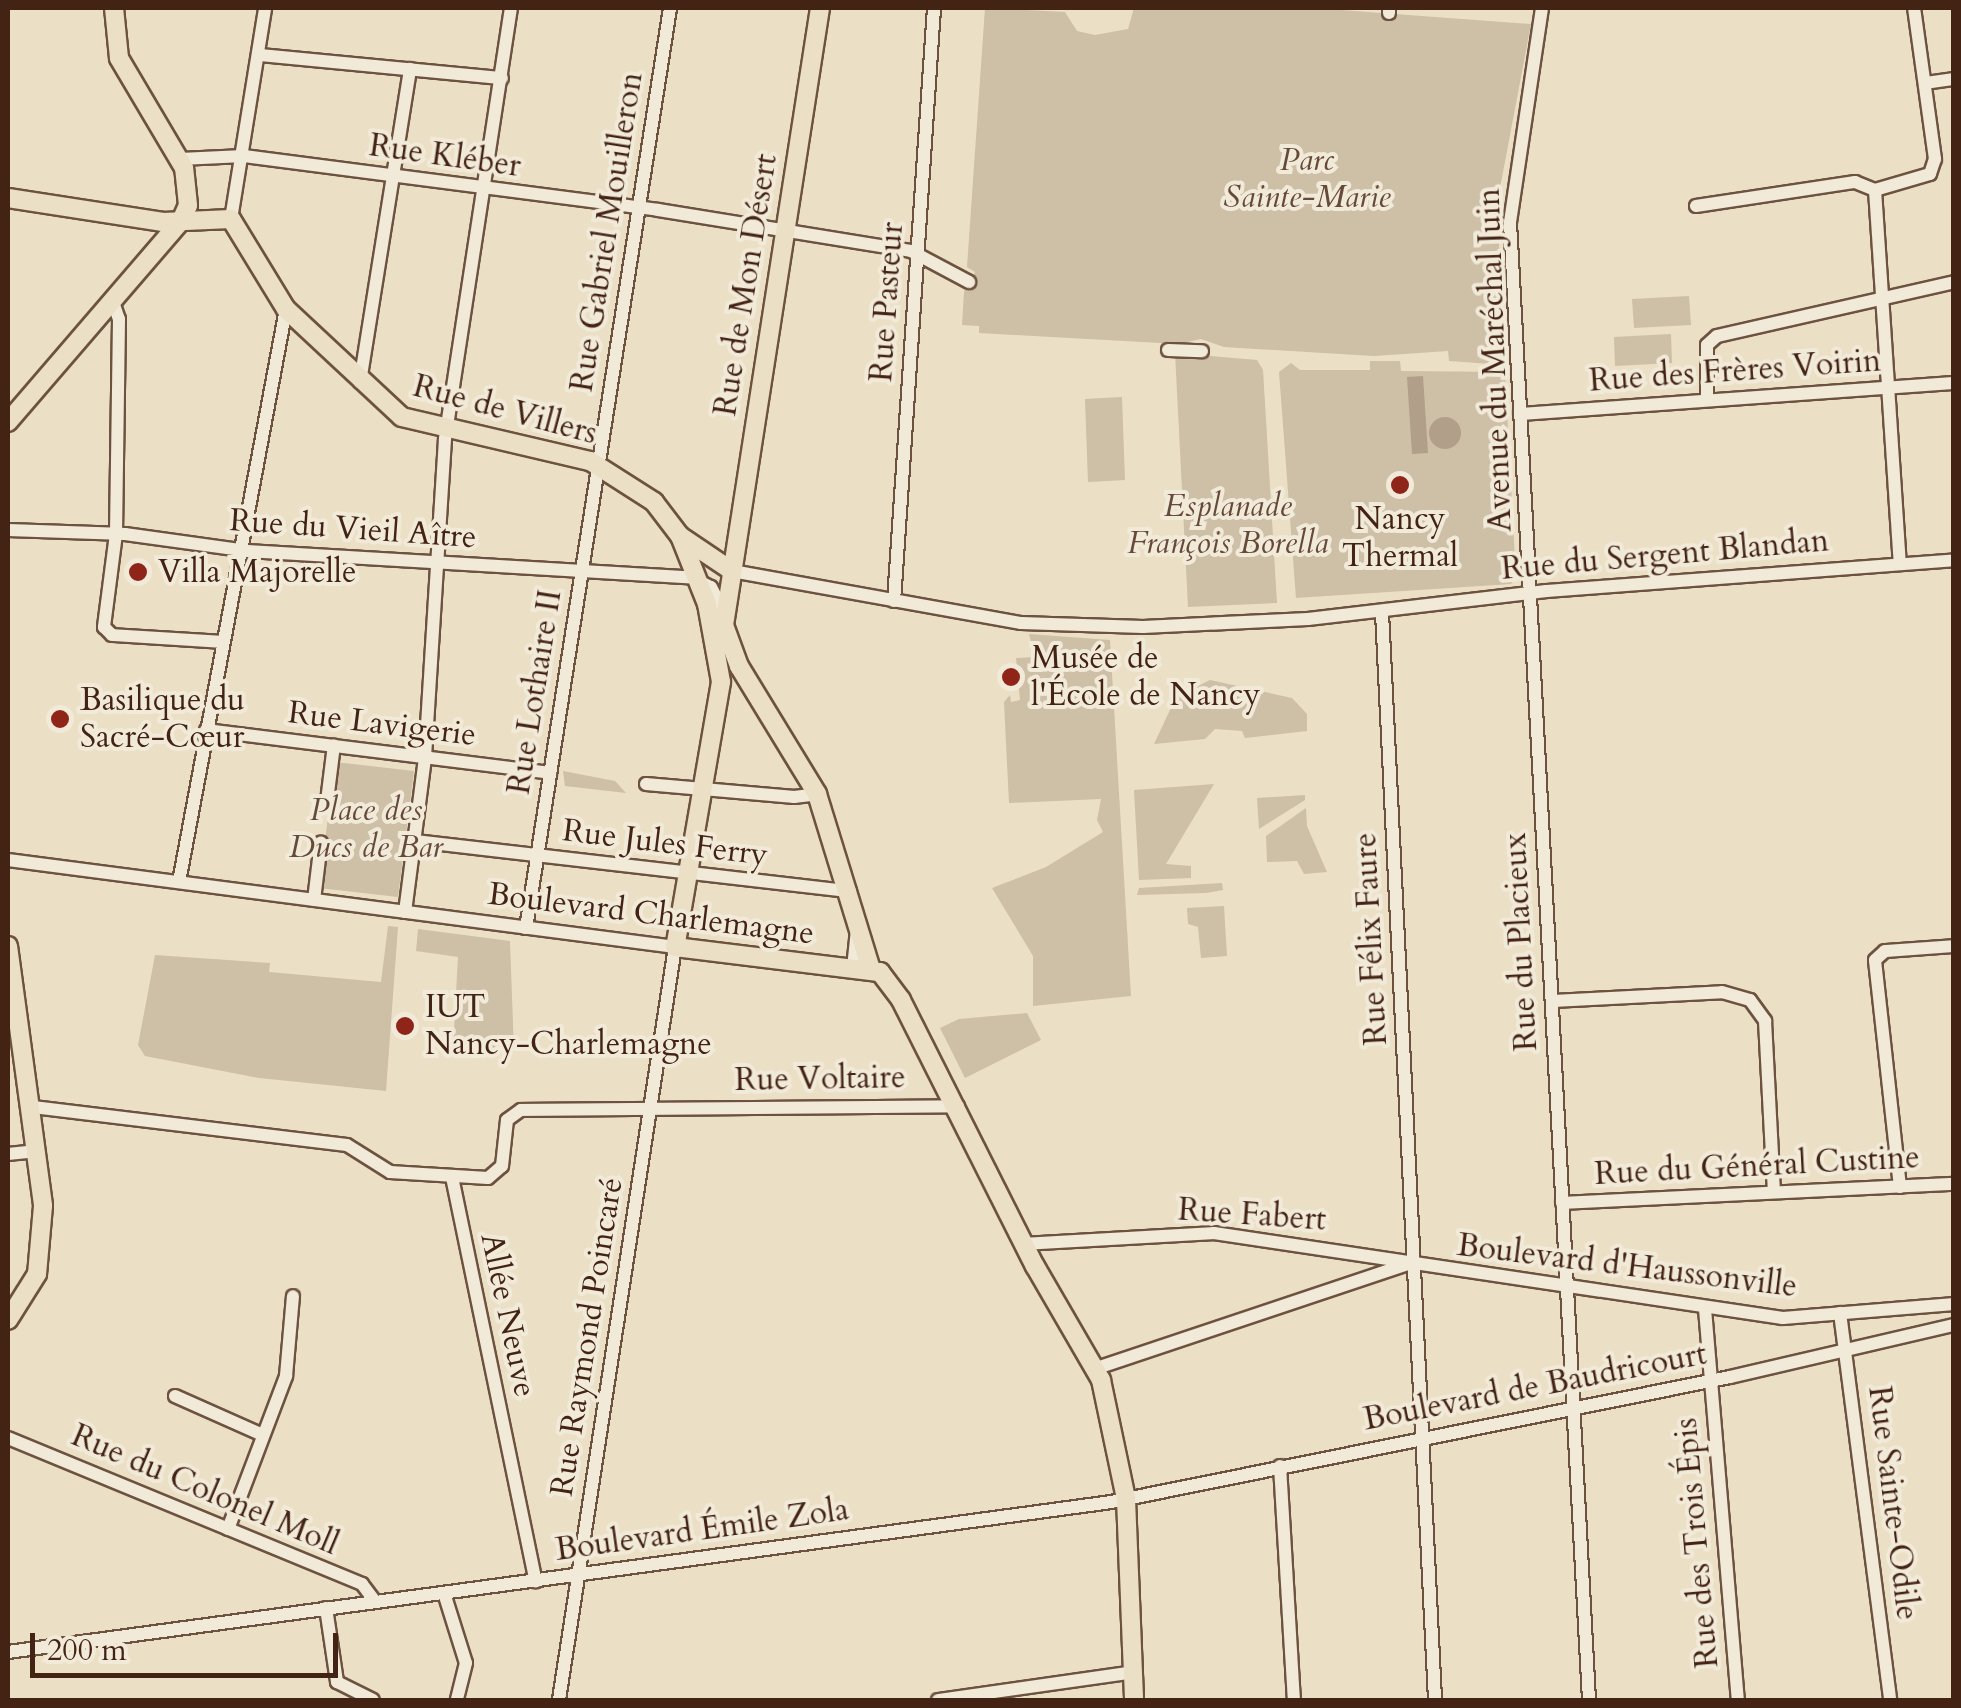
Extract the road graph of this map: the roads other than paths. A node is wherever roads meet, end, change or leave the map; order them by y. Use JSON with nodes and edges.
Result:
{"nodes":[{"id":1,"x":114,"y":8,"type":"edge"},
{"id":2,"x":265,"y":8,"type":"edge"},
{"id":3,"x":511,"y":8,"type":"edge"},
{"id":4,"x":670,"y":8,"type":"edge"},
{"id":5,"x":820,"y":8,"type":"edge"},
{"id":6,"x":934,"y":8,"type":"edge"},
{"id":7,"x":1542,"y":8,"type":"edge"},
{"id":8,"x":1914,"y":8,"type":"edge"},
{"id":9,"x":262,"y":55,"type":"junction"},
{"id":10,"x":410,"y":69,"type":"junction"},
{"id":11,"x":502,"y":78,"type":"junction"},
{"id":12,"x":1954,"y":78,"type":"edge"},
{"id":13,"x":1925,"y":83,"type":"junction"},
{"id":14,"x":244,"y":156,"type":"junction"},
{"id":15,"x":180,"y":159,"type":"junction"},
{"id":16,"x":394,"y":177,"type":"junction"},
{"id":17,"x":484,"y":189,"type":"junction"},
{"id":18,"x":1875,"y":190,"type":"junction"},
{"id":19,"x":8,"y":198,"type":"edge"},
{"id":20,"x":1696,"y":206,"type":"dead end"},
{"id":21,"x":639,"y":208,"type":"junction"},
{"id":22,"x":231,"y":220,"type":"junction"},
{"id":23,"x":181,"y":221,"type":"junction"},
{"id":24,"x":786,"y":230,"type":"junction"},
{"id":25,"x":918,"y":254,"type":"junction"},
{"id":26,"x":970,"y":282,"type":"dead end"},
{"id":27,"x":1954,"y":282,"type":"edge"},
{"id":28,"x":1882,"y":298,"type":"junction"},
{"id":29,"x":112,"y":299,"type":"junction"},
{"id":30,"x":286,"y":309,"type":"junction"},
{"id":31,"x":1168,"y":350,"type":"dead end"},
{"id":32,"x":1202,"y":351,"type":"dead end"},
{"id":33,"x":360,"y":382,"type":"junction"},
{"id":34,"x":1954,"y":383,"type":"edge"},
{"id":35,"x":1888,"y":387,"type":"junction"},
{"id":36,"x":1708,"y":400,"type":"junction"},
{"id":37,"x":10,"y":412,"type":"edge"},
{"id":38,"x":1520,"y":414,"type":"junction"},
{"id":39,"x":447,"y":430,"type":"junction"},
{"id":40,"x":598,"y":466,"type":"junction"},
{"id":41,"x":8,"y":530,"type":"edge"},
{"id":42,"x":116,"y":534,"type":"junction"},
{"id":43,"x":687,"y":541,"type":"junction"},
{"id":44,"x":737,"y":542,"type":"junction"},
{"id":45,"x":239,"y":551,"type":"junction"},
{"id":46,"x":1954,"y":560,"type":"edge"},
{"id":47,"x":1900,"y":563,"type":"junction"},
{"id":48,"x":437,"y":564,"type":"junction"},
{"id":49,"x":583,"y":570,"type":"junction"},
{"id":50,"x":732,"y":571,"type":"junction"},
{"id":51,"x":696,"y":578,"type":"junction"},
{"id":52,"x":1532,"y":593,"type":"junction"},
{"id":53,"x":894,"y":601,"type":"junction"},
{"id":54,"x":1382,"y":612,"type":"junction"},
{"id":55,"x":724,"y":616,"type":"junction"},
{"id":56,"x":222,"y":642,"type":"junction"},
{"id":57,"x":747,"y":680,"type":"junction"},
{"id":58,"x":720,"y":682,"type":"junction"},
{"id":59,"x":206,"y":730,"type":"junction"},
{"id":60,"x":334,"y":745,"type":"junction"},
{"id":61,"x":425,"y":757,"type":"junction"},
{"id":62,"x":550,"y":773,"type":"junction"},
{"id":63,"x":646,"y":784,"type":"dead end"},
{"id":64,"x":702,"y":789,"type":"junction"},
{"id":65,"x":817,"y":794,"type":"junction"},
{"id":66,"x":327,"y":801,"type":"dead end"},
{"id":67,"x":415,"y":841,"type":"junction"},
{"id":68,"x":321,"y":842,"type":"dead end"},
{"id":69,"x":537,"y":856,"type":"junction"},
{"id":70,"x":8,"y":860,"type":"edge"},
{"id":71,"x":688,"y":874,"type":"junction"},
{"id":72,"x":179,"y":882,"type":"junction"},
{"id":73,"x":850,"y":891,"type":"junction"},
{"id":74,"x":314,"y":900,"type":"junction"},
{"id":75,"x":404,"y":912,"type":"junction"},
{"id":76,"x":526,"y":928,"type":"junction"},
{"id":77,"x":8,"y":946,"type":"edge"},
{"id":78,"x":1954,"y":946,"type":"edge"},
{"id":79,"x":675,"y":947,"type":"junction"},
{"id":80,"x":862,"y":969,"type":"junction"},
{"id":81,"x":1553,"y":1001,"type":"junction"},
{"id":82,"x":13,"y":1007,"type":"edge"},
{"id":83,"x":958,"y":1106,"type":"junction"},
{"id":84,"x":33,"y":1107,"type":"junction"},
{"id":85,"x":650,"y":1110,"type":"junction"},
{"id":86,"x":38,"y":1151,"type":"junction"},
{"id":87,"x":8,"y":1154,"type":"edge"},
{"id":88,"x":452,"y":1177,"type":"junction"},
{"id":89,"x":1954,"y":1184,"type":"edge"},
{"id":90,"x":1900,"y":1186,"type":"junction"},
{"id":91,"x":1774,"y":1192,"type":"junction"},
{"id":92,"x":1562,"y":1203,"type":"junction"},
{"id":93,"x":1024,"y":1244,"type":"junction"},
{"id":94,"x":1373,"y":1254,"type":"junction"},
{"id":95,"x":1414,"y":1262,"type":"junction"},
{"id":96,"x":1358,"y":1281,"type":"junction"},
{"id":97,"x":1568,"y":1288,"type":"junction"},
{"id":98,"x":293,"y":1296,"type":"dead end"},
{"id":99,"x":1954,"y":1304,"type":"edge"},
{"id":100,"x":1705,"y":1309,"type":"junction"},
{"id":101,"x":1840,"y":1313,"type":"junction"},
{"id":102,"x":8,"y":1320,"type":"edge"},
{"id":103,"x":1954,"y":1325,"type":"edge"},
{"id":104,"x":1846,"y":1350,"type":"junction"},
{"id":105,"x":1097,"y":1368,"type":"junction"},
{"id":106,"x":1710,"y":1380,"type":"junction"},
{"id":107,"x":175,"y":1396,"type":"dead end"},
{"id":108,"x":1573,"y":1404,"type":"junction"},
{"id":109,"x":263,"y":1435,"type":"junction"},
{"id":110,"x":1422,"y":1436,"type":"junction"},
{"id":111,"x":8,"y":1438,"type":"edge"},
{"id":112,"x":1280,"y":1466,"type":"junction"},
{"id":113,"x":1126,"y":1499,"type":"junction"},
{"id":114,"x":228,"y":1529,"type":"junction"},
{"id":115,"x":580,"y":1574,"type":"junction"},
{"id":116,"x":536,"y":1581,"type":"junction"},
{"id":117,"x":444,"y":1593,"type":"junction"},
{"id":118,"x":375,"y":1601,"type":"junction"},
{"id":119,"x":326,"y":1608,"type":"junction"},
{"id":120,"x":8,"y":1652,"type":"edge"},
{"id":121,"x":1134,"y":1672,"type":"junction"},
{"id":122,"x":373,"y":1700,"type":"edge"},
{"id":123,"x":457,"y":1700,"type":"edge"},
{"id":124,"x":559,"y":1700,"type":"edge"},
{"id":125,"x":938,"y":1700,"type":"edge"},
{"id":126,"x":1134,"y":1700,"type":"edge"},
{"id":127,"x":1294,"y":1700,"type":"edge"},
{"id":128,"x":1435,"y":1700,"type":"edge"},
{"id":129,"x":1589,"y":1700,"type":"edge"},
{"id":130,"x":1738,"y":1700,"type":"edge"},
{"id":131,"x":1890,"y":1700,"type":"edge"}],
"edges":[{"from":1,"to":15,"type":"main road"},
{"from":2,"to":9,"type":"street"},
{"from":3,"to":11,"type":"street"},
{"from":4,"to":21,"type":"street","name":"Rue Gabriel Mouilleron"},
{"from":5,"to":24,"type":"main road","name":"Rue de Mon Désert"},
{"from":6,"to":25,"type":"street","name":"Rue Pasteur"},
{"from":7,"to":38,"type":"street","name":"Avenue du Maréchal Juin"},
{"from":8,"to":13,"type":"street"},
{"from":9,"to":10,"type":"street"},
{"from":9,"to":14,"type":"street"},
{"from":10,"to":11,"type":"street"},
{"from":10,"to":16,"type":"street"},
{"from":11,"to":17,"type":"street"},
{"from":12,"to":13,"type":"street"},
{"from":13,"to":18,"type":"street"},
{"from":14,"to":15,"type":"street","name":"Rue Kléber"},
{"from":14,"to":16,"type":"street","name":"Rue Kléber"},
{"from":14,"to":22,"type":"street"},
{"from":15,"to":23,"type":"main road"},
{"from":16,"to":17,"type":"street","name":"Rue Kléber"},
{"from":16,"to":33,"type":"street"},
{"from":17,"to":21,"type":"street","name":"Rue Kléber"},
{"from":17,"to":39,"type":"street"},
{"from":18,"to":20,"type":"street"},
{"from":18,"to":28,"type":"street"},
{"from":19,"to":23,"type":"main road"},
{"from":21,"to":24,"type":"street","name":"Rue Kléber"},
{"from":21,"to":40,"type":"street","name":"Rue Gabriel Mouilleron"},
{"from":22,"to":23,"type":"main road"},
{"from":22,"to":30,"type":"main road","name":"Rue de Villers"},
{"from":23,"to":29,"type":"main road"},
{"from":24,"to":25,"type":"street","name":"Rue Kléber"},
{"from":24,"to":44,"type":"main road","name":"Rue de Mon Désert"},
{"from":25,"to":26,"type":"street","name":"Rue Kléber"},
{"from":25,"to":53,"type":"street","name":"Rue Pasteur"},
{"from":27,"to":28,"type":"street"},
{"from":28,"to":35,"type":"street"},
{"from":28,"to":36,"type":"street"},
{"from":29,"to":37,"type":"main road"},
{"from":29,"to":42,"type":"street"},
{"from":30,"to":33,"type":"main road","name":"Rue de Villers"},
{"from":30,"to":45,"type":"street"},
{"from":31,"to":32,"type":"street"},
{"from":33,"to":39,"type":"main road","name":"Rue de Villers"},
{"from":34,"to":35,"type":"street","name":"Rue des Frères Voirin"},
{"from":35,"to":36,"type":"street","name":"Rue des Frères Voirin"},
{"from":35,"to":47,"type":"street"},
{"from":36,"to":38,"type":"street","name":"Rue des Frères Voirin"},
{"from":38,"to":52,"type":"street","name":"Avenue du Maréchal Juin"},
{"from":39,"to":40,"type":"main road","name":"Rue de Villers"},
{"from":39,"to":48,"type":"street"},
{"from":40,"to":43,"type":"main road","name":"Rue de Villers"},
{"from":40,"to":49,"type":"street","name":"Rue Lothaire II"},
{"from":41,"to":42,"type":"street","name":"Rue du Vieil Aître"},
{"from":42,"to":45,"type":"street","name":"Rue du Vieil Aître"},
{"from":42,"to":56,"type":"street"},
{"from":43,"to":44,"type":"main road"},
{"from":43,"to":50,"type":"main road","name":"Rue de Villers"},
{"from":43,"to":51,"type":"main road"},
{"from":44,"to":50,"type":"main road","name":"Rue de Mon Désert"},
{"from":45,"to":48,"type":"street","name":"Rue du Vieil Aître"},
{"from":45,"to":56,"type":"street"},
{"from":46,"to":47,"type":"street","name":"Rue du Sergent Blandan"},
{"from":47,"to":52,"type":"street","name":"Rue du Sergent Blandan"},
{"from":48,"to":49,"type":"street","name":"Rue du Vieil Aître"},
{"from":48,"to":61,"type":"street"},
{"from":49,"to":51,"type":"street","name":"Rue du Vieil Aître"},
{"from":49,"to":62,"type":"street","name":"Rue Lothaire II"},
{"from":50,"to":53,"type":"street"},
{"from":50,"to":55,"type":"main road","name":"Rue de Mon Désert"},
{"from":51,"to":55,"type":"street"},
{"from":51,"to":58,"type":"main road"},
{"from":52,"to":54,"type":"street","name":"Rue du Sergent Blandan"},
{"from":52,"to":81,"type":"street","name":"Rue du Placieux"},
{"from":53,"to":54,"type":"street","name":"Rue du Sergent Blandan"},
{"from":54,"to":95,"type":"street","name":"Rue Félix Faure"},
{"from":55,"to":57,"type":"main road","name":"Rue de Mon Désert"},
{"from":56,"to":59,"type":"street"},
{"from":57,"to":58,"type":"street"},
{"from":57,"to":65,"type":"main road"},
{"from":58,"to":64,"type":"main road"},
{"from":59,"to":60,"type":"street","name":"Rue Lavigerie"},
{"from":59,"to":72,"type":"street"},
{"from":60,"to":61,"type":"street","name":"Rue Lavigerie"},
{"from":60,"to":66,"type":"street"},
{"from":61,"to":62,"type":"street","name":"Rue Lavigerie"},
{"from":61,"to":67,"type":"street"},
{"from":62,"to":69,"type":"street","name":"Rue Lothaire II"},
{"from":63,"to":64,"type":"street"},
{"from":64,"to":65,"type":"street"},
{"from":64,"to":71,"type":"main road"},
{"from":65,"to":73,"type":"main road"},
{"from":67,"to":69,"type":"street","name":"Rue Jules Ferry"},
{"from":67,"to":75,"type":"street"},
{"from":68,"to":74,"type":"street"},
{"from":69,"to":71,"type":"street","name":"Rue Jules Ferry"},
{"from":69,"to":76,"type":"street","name":"Rue Lothaire II"},
{"from":70,"to":72,"type":"street","name":"Boulevard Charlemagne"},
{"from":71,"to":73,"type":"street","name":"Rue Jules Ferry"},
{"from":71,"to":79,"type":"main road"},
{"from":72,"to":74,"type":"street","name":"Boulevard Charlemagne"},
{"from":73,"to":80,"type":"main road"},
{"from":74,"to":75,"type":"street","name":"Boulevard Charlemagne"},
{"from":75,"to":76,"type":"street","name":"Boulevard Charlemagne"},
{"from":76,"to":79,"type":"street","name":"Boulevard Charlemagne"},
{"from":77,"to":82,"type":"main road"},
{"from":78,"to":90,"type":"street"},
{"from":79,"to":80,"type":"main road","name":"Boulevard Charlemagne"},
{"from":79,"to":85,"type":"street","name":"Rue Raymond Poincaré"},
{"from":80,"to":83,"type":"main road"},
{"from":81,"to":91,"type":"street"},
{"from":81,"to":92,"type":"street","name":"Rue du Placieux"},
{"from":82,"to":84,"type":"main road"},
{"from":83,"to":85,"type":"street","name":"Rue Voltaire"},
{"from":83,"to":93,"type":"main road"},
{"from":84,"to":86,"type":"main road"},
{"from":84,"to":88,"type":"street","name":"Rue Voltaire"},
{"from":85,"to":88,"type":"street","name":"Rue Voltaire"},
{"from":85,"to":115,"type":"street","name":"Rue Raymond Poincaré"},
{"from":86,"to":87,"type":"street"},
{"from":86,"to":102,"type":"main road"},
{"from":88,"to":116,"type":"street","name":"Allée Neuve"},
{"from":89,"to":90,"type":"street","name":"Rue du Général Custine"},
{"from":90,"to":91,"type":"street","name":"Rue du Général Custine"},
{"from":91,"to":92,"type":"street","name":"Rue du Général Custine"},
{"from":92,"to":97,"type":"street","name":"Rue du Placieux"},
{"from":93,"to":94,"type":"street","name":"Rue Fabert"},
{"from":93,"to":105,"type":"main road"},
{"from":94,"to":95,"type":"street","name":"Rue Fabert"},
{"from":94,"to":96,"type":"street"},
{"from":95,"to":96,"type":"street"},
{"from":95,"to":97,"type":"street","name":"Boulevard d'Haussonville"},
{"from":95,"to":110,"type":"street","name":"Rue Félix Faure"},
{"from":96,"to":105,"type":"street"},
{"from":97,"to":100,"type":"street","name":"Boulevard d'Haussonville"},
{"from":97,"to":108,"type":"street","name":"Rue du Placieux"},
{"from":98,"to":109,"type":"street"},
{"from":99,"to":101,"type":"street","name":"Boulevard d'Haussonville"},
{"from":100,"to":101,"type":"street","name":"Boulevard d'Haussonville"},
{"from":100,"to":106,"type":"street","name":"Rue des Trois Épis"},
{"from":101,"to":104,"type":"street","name":"Rue Sainte-Odile"},
{"from":103,"to":104,"type":"street","name":"Boulevard de Baudricourt"},
{"from":104,"to":106,"type":"street","name":"Boulevard de Baudricourt"},
{"from":104,"to":131,"type":"street","name":"Rue Sainte-Odile"},
{"from":105,"to":113,"type":"main road"},
{"from":106,"to":108,"type":"street","name":"Boulevard de Baudricourt"},
{"from":106,"to":130,"type":"street","name":"Rue des Trois Épis"},
{"from":107,"to":109,"type":"street"},
{"from":108,"to":110,"type":"street","name":"Boulevard de Baudricourt"},
{"from":108,"to":129,"type":"street","name":"Rue du Placieux"},
{"from":109,"to":114,"type":"street"},
{"from":110,"to":112,"type":"street","name":"Boulevard de Baudricourt"},
{"from":110,"to":128,"type":"street","name":"Rue Félix Faure"},
{"from":111,"to":114,"type":"street","name":"Rue du Colonel Moll"},
{"from":112,"to":113,"type":"street","name":"Boulevard de Baudricourt"},
{"from":112,"to":127,"type":"street"},
{"from":113,"to":115,"type":"street","name":"Boulevard Émile Zola"},
{"from":113,"to":121,"type":"main road"},
{"from":114,"to":118,"type":"street","name":"Rue du Colonel Moll"},
{"from":115,"to":116,"type":"street","name":"Boulevard Émile Zola"},
{"from":115,"to":124,"type":"street","name":"Rue Raymond Poincaré"},
{"from":116,"to":117,"type":"street","name":"Boulevard Émile Zola"},
{"from":117,"to":118,"type":"street","name":"Boulevard Émile Zola"},
{"from":117,"to":123,"type":"street"},
{"from":118,"to":119,"type":"street","name":"Boulevard Émile Zola"},
{"from":119,"to":120,"type":"street","name":"Boulevard Émile Zola"},
{"from":119,"to":122,"type":"street"},
{"from":121,"to":125,"type":"street"},
{"from":121,"to":126,"type":"main road"}]}
